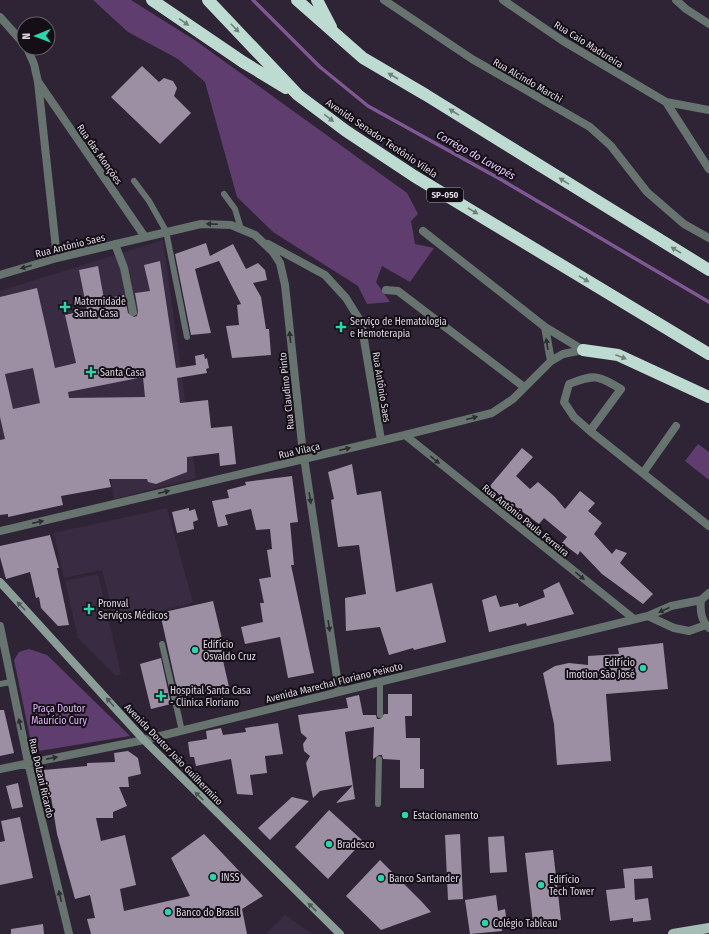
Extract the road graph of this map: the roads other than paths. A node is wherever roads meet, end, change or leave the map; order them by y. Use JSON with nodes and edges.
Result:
{"nodes":[{"id":1,"x":152,"y":0,"type":"edge"},
{"id":2,"x":208,"y":0,"type":"edge"},
{"id":3,"x":297,"y":0,"type":"edge"},
{"id":4,"x":317,"y":0,"type":"edge"},
{"id":5,"x":384,"y":0,"type":"edge"},
{"id":6,"x":503,"y":0,"type":"edge"},
{"id":7,"x":676,"y":0,"type":"edge"},
{"id":8,"x":0,"y":17,"type":"edge"},
{"id":9,"x":709,"y":24,"type":"edge"},
{"id":10,"x":334,"y":33,"type":"junction"},
{"id":11,"x":16,"y":35,"type":"edge"},
{"id":12,"x":30,"y":56,"type":"edge"},
{"id":13,"x":38,"y":82,"type":"junction"},
{"id":14,"x":298,"y":95,"type":"junction"},
{"id":15,"x":666,"y":102,"type":"junction"},
{"id":16,"x":709,"y":110,"type":"edge"},
{"id":17,"x":709,"y":170,"type":"edge"},
{"id":18,"x":134,"y":181,"type":"dead end"},
{"id":19,"x":224,"y":194,"type":"dead end"},
{"id":20,"x":241,"y":229,"type":"junction"},
{"id":21,"x":166,"y":230,"type":"junction"},
{"id":22,"x":423,"y":231,"type":"dead end"},
{"id":23,"x":145,"y":237,"type":"junction"},
{"id":24,"x":709,"y":238,"type":"edge"},
{"id":25,"x":264,"y":242,"type":"junction"},
{"id":26,"x":115,"y":244,"type":"junction"},
{"id":27,"x":57,"y":258,"type":"junction"},
{"id":28,"x":709,"y":270,"type":"edge"},
{"id":29,"x":0,"y":275,"type":"edge"},
{"id":30,"x":386,"y":290,"type":"dead end"},
{"id":31,"x":133,"y":312,"type":"dead end"},
{"id":32,"x":545,"y":327,"type":"junction"},
{"id":33,"x":187,"y":337,"type":"dead end"},
{"id":34,"x":583,"y":350,"type":"junction"},
{"id":35,"x":709,"y":354,"type":"edge"},
{"id":36,"x":551,"y":361,"type":"junction"},
{"id":37,"x":524,"y":387,"type":"junction"},
{"id":38,"x":709,"y":397,"type":"edge"},
{"id":39,"x":676,"y":426,"type":"dead end"},
{"id":40,"x":590,"y":431,"type":"junction"},
{"id":41,"x":405,"y":436,"type":"junction"},
{"id":42,"x":381,"y":440,"type":"junction"},
{"id":43,"x":304,"y":459,"type":"junction"},
{"id":44,"x":643,"y":472,"type":"junction"},
{"id":45,"x":709,"y":526,"type":"edge"},
{"id":46,"x":0,"y":531,"type":"edge"},
{"id":47,"x":0,"y":582,"type":"edge"},
{"id":48,"x":709,"y":593,"type":"edge"},
{"id":49,"x":701,"y":600,"type":"junction"},
{"id":50,"x":648,"y":616,"type":"junction"},
{"id":51,"x":634,"y":619,"type":"junction"},
{"id":52,"x":0,"y":626,"type":"edge"},
{"id":53,"x":707,"y":627,"type":"edge"},
{"id":54,"x":162,"y":644,"type":"dead end"},
{"id":55,"x":380,"y":681,"type":"junction"},
{"id":56,"x":11,"y":682,"type":"junction"},
{"id":57,"x":0,"y":684,"type":"edge"},
{"id":58,"x":339,"y":691,"type":"junction"},
{"id":59,"x":380,"y":715,"type":"dead end"},
{"id":60,"x":182,"y":731,"type":"junction"},
{"id":61,"x":144,"y":740,"type":"junction"},
{"id":62,"x":379,"y":759,"type":"dead end"},
{"id":63,"x":28,"y":762,"type":"junction"},
{"id":64,"x":0,"y":769,"type":"edge"},
{"id":65,"x":378,"y":804,"type":"dead end"},
{"id":66,"x":709,"y":928,"type":"edge"},
{"id":67,"x":69,"y":934,"type":"edge"},
{"id":68,"x":340,"y":934,"type":"edge"},
{"id":69,"x":673,"y":934,"type":"edge"}],
"edges":[{"from":1,"to":14,"type":"highway","one_way":true},
{"from":2,"to":14,"type":"highway","name":"Avenida Senador Teotônio Vilela","number":"SP-050","one_way":true},
{"from":3,"to":10,"type":"highway"},
{"from":4,"to":10,"type":"highway"},
{"from":5,"to":24,"type":"street","name":"Rua Alcindo Marchi"},
{"from":6,"to":15,"type":"street","name":"Rua Caio Madureira"},
{"from":7,"to":9,"type":"street"},
{"from":8,"to":11,"type":"street"},
{"from":28,"to":10,"type":"highway","one_way":true},
{"from":12,"to":13,"type":"street","name":"Rua das Monções"},
{"from":13,"to":23,"type":"street","name":"Rua das Monções"},
{"from":13,"to":27,"type":"street","name":"Rua das Monções"},
{"from":14,"to":35,"type":"highway","name":"Avenida Senador Teotônio Vilela","number":"SP-050","one_way":true},
{"from":15,"to":16,"type":"street","name":"Rua Caio Madureira"},
{"from":15,"to":17,"type":"street","name":"Rua Caio Madureira"},
{"from":18,"to":21,"type":"lane"},
{"from":19,"to":20,"type":"lane"},
{"from":20,"to":21,"type":"street","name":"Rua Claudino Pinto","one_way":true},
{"from":20,"to":25,"type":"street","name":"Rua Claudino Pinto"},
{"from":21,"to":23,"type":"street","name":"Rua Claudino Pinto"},
{"from":21,"to":33,"type":"lane"},
{"from":22,"to":32,"type":"street"},
{"from":23,"to":26,"type":"street","name":"Rua Antônio Saes"},
{"from":25,"to":42,"type":"street","name":"Rua Antônio Saes"},
{"from":43,"to":25,"type":"street","name":"Rua Claudino Pinto","one_way":true},
{"from":26,"to":27,"type":"street","name":"Rua Antônio Saes"},
{"from":26,"to":31,"type":"street"},
{"from":27,"to":29,"type":"street","name":"Rua Antônio Saes","one_way":true},
{"from":30,"to":37,"type":"street"},
{"from":32,"to":34,"type":"street"},
{"from":36,"to":32,"type":"street","one_way":true},
{"from":34,"to":36,"type":"street","name":"Rua Vilaça"},
{"from":34,"to":38,"type":"highway","one_way":true},
{"from":36,"to":37,"type":"street","name":"Rua Vilaça"},
{"from":41,"to":37,"type":"street","name":"Rua Vilaça","one_way":true},
{"from":39,"to":44,"type":"street"},
{"from":40,"to":40,"type":"street"},
{"from":40,"to":44,"type":"street"},
{"from":41,"to":42,"type":"street","name":"Rua Vilaça"},
{"from":41,"to":51,"type":"street","name":"Rua Antônio Paula Ferreira","one_way":true},
{"from":43,"to":42,"type":"street","name":"Rua Vilaça","one_way":true},
{"from":46,"to":43,"type":"street","name":"Rua Vilaça","one_way":true},
{"from":43,"to":58,"type":"street","name":"Rua Claudino Pinto","one_way":true},
{"from":44,"to":45,"type":"street"},
{"from":61,"to":47,"type":"main road","name":"Avenida Doutor João Guilhermino","one_way":true},
{"from":48,"to":49,"type":"street","name":"Avenida Marechal Floriano Peixoto"},
{"from":49,"to":50,"type":"street","name":"Avenida Marechal Floriano Peixoto","one_way":true},
{"from":49,"to":53,"type":"street"},
{"from":50,"to":51,"type":"street","name":"Avenida Marechal Floriano Peixoto"},
{"from":50,"to":53,"type":"street"},
{"from":51,"to":55,"type":"street","name":"Avenida Marechal Floriano Peixoto"},
{"from":52,"to":56,"type":"street","name":"Rua Dolzani Ricardo"},
{"from":54,"to":60,"type":"lane"},
{"from":55,"to":58,"type":"street","name":"Avenida Marechal Floriano Peixoto"},
{"from":55,"to":59,"type":"lane"},
{"from":56,"to":57,"type":"lane"},
{"from":63,"to":56,"type":"street","name":"Rua Dolzani Ricardo","one_way":true},
{"from":58,"to":60,"type":"street","name":"Avenida Marechal Floriano Peixoto"},
{"from":60,"to":61,"type":"street","name":"Avenida Marechal Floriano Peixoto"},
{"from":63,"to":61,"type":"street","name":"Avenida Marechal Floriano Peixoto","one_way":true},
{"from":68,"to":61,"type":"main road","name":"Avenida Doutor João Guilhermino","one_way":true},
{"from":62,"to":65,"type":"lane"},
{"from":63,"to":64,"type":"street","name":"Avenida Marechal Floriano Peixoto"},
{"from":67,"to":63,"type":"street","name":"Rua Dolzani Ricardo","one_way":true},
{"from":66,"to":69,"type":"main road"}]}
